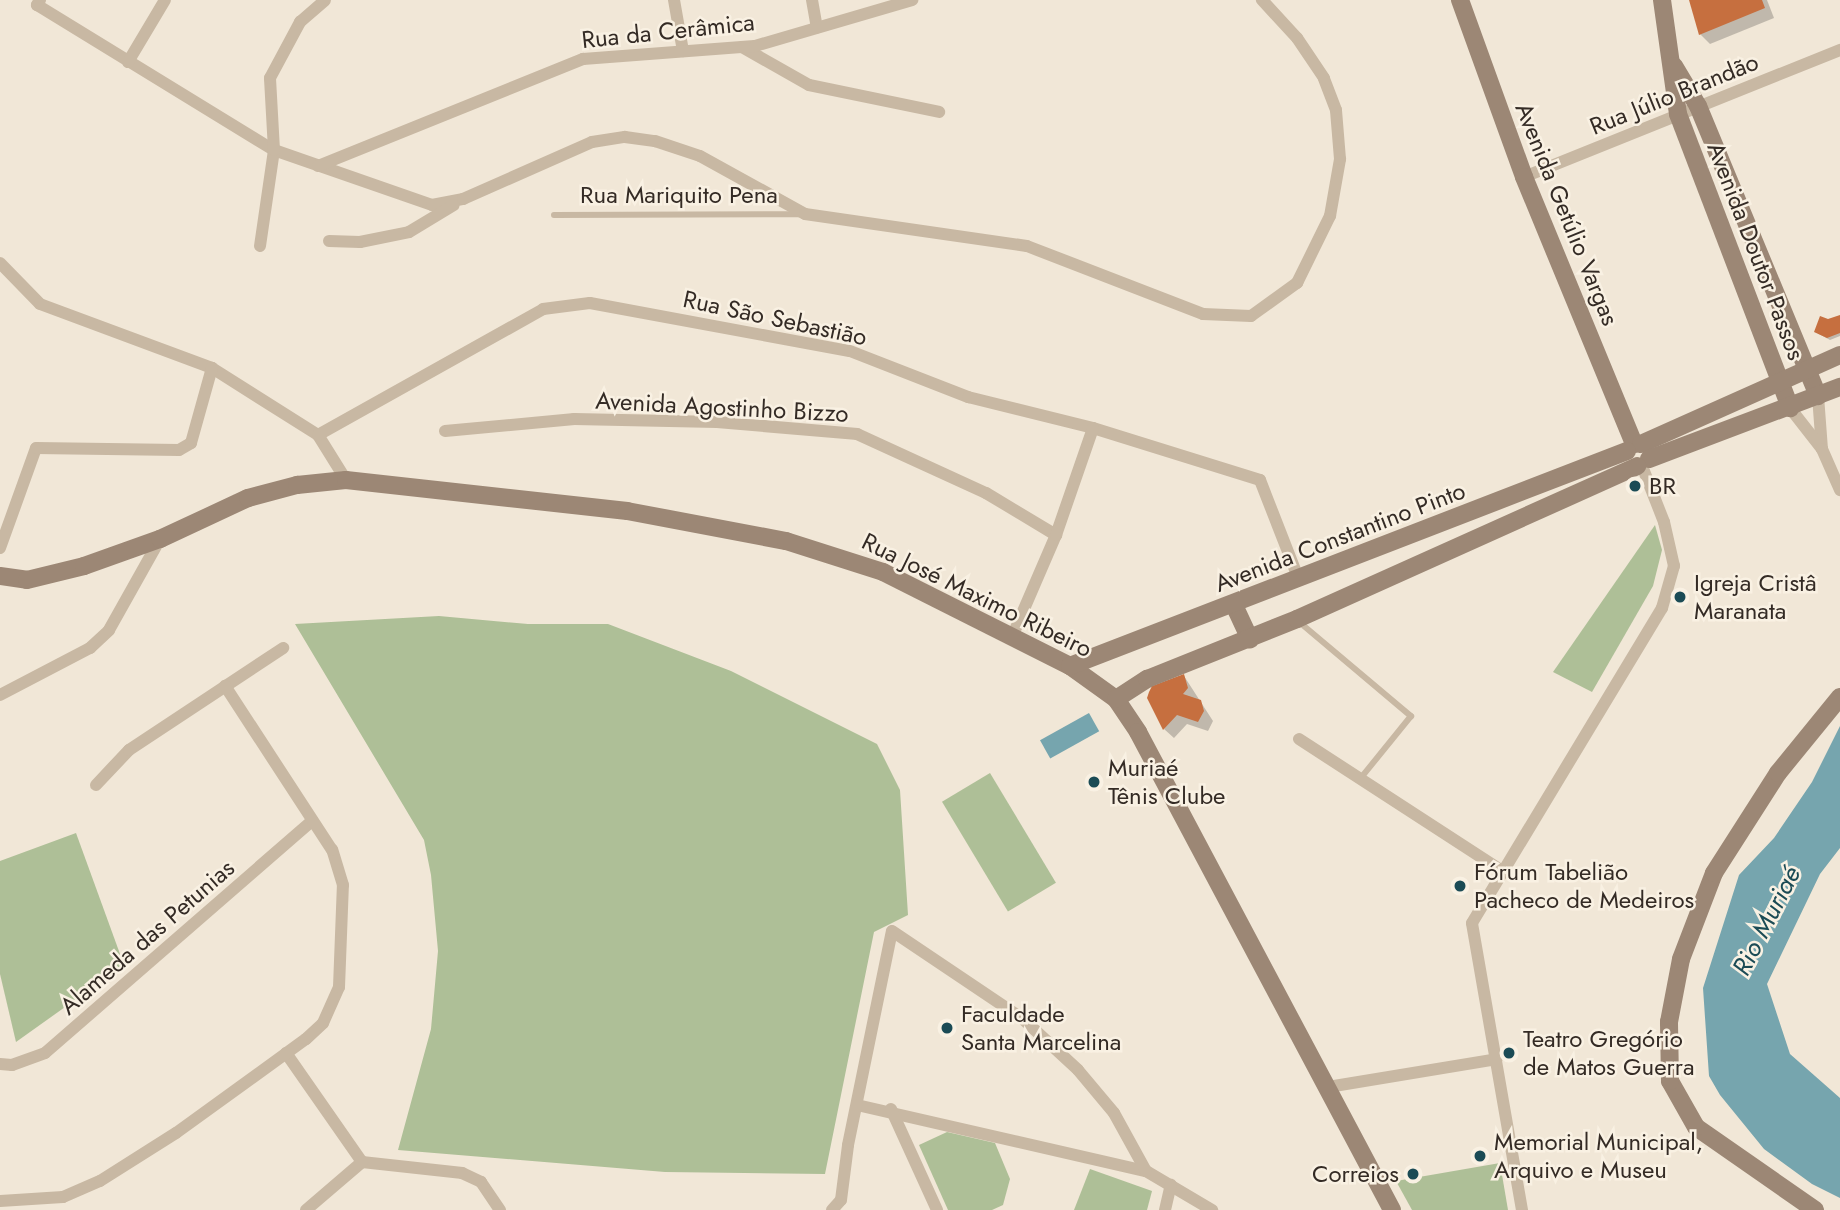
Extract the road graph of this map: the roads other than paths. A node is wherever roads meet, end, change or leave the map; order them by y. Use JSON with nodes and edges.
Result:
{"nodes":[{"id":1,"x":165,"y":0,"type":"edge"},
{"id":2,"x":325,"y":0,"type":"edge"},
{"id":3,"x":674,"y":0,"type":"edge"},
{"id":4,"x":811,"y":0,"type":"edge"},
{"id":5,"x":912,"y":0,"type":"edge"},
{"id":6,"x":1262,"y":0,"type":"edge"},
{"id":7,"x":1460,"y":0,"type":"edge"},
{"id":8,"x":1662,"y":0,"type":"edge"},
{"id":9,"x":38,"y":2,"type":"edge"},
{"id":10,"x":817,"y":28,"type":"junction"},
{"id":11,"x":741,"y":47,"type":"junction"},
{"id":12,"x":1840,"y":50,"type":"edge"},
{"id":13,"x":684,"y":51,"type":"junction"},
{"id":14,"x":1671,"y":60,"type":"junction"},
{"id":15,"x":128,"y":62,"type":"junction"},
{"id":16,"x":1698,"y":106,"type":"junction"},
{"id":17,"x":939,"y":112,"type":"dead end"},
{"id":18,"x":1678,"y":114,"type":"junction"},
{"id":19,"x":274,"y":150,"type":"junction"},
{"id":20,"x":318,"y":166,"type":"junction"},
{"id":21,"x":1524,"y":177,"type":"junction"},
{"id":22,"x":463,"y":199,"type":"junction"},
{"id":23,"x":805,"y":214,"type":"junction"},
{"id":24,"x":554,"y":215,"type":"dead end"},
{"id":25,"x":329,"y":242,"type":"dead end"},
{"id":26,"x":260,"y":246,"type":"dead end"},
{"id":27,"x":0,"y":263,"type":"edge"},
{"id":28,"x":1840,"y":355,"type":"edge"},
{"id":29,"x":212,"y":368,"type":"junction"},
{"id":30,"x":1807,"y":369,"type":"junction"},
{"id":31,"x":1779,"y":380,"type":"junction"},
{"id":32,"x":1840,"y":387,"type":"edge"},
{"id":33,"x":1818,"y":397,"type":"junction"},
{"id":34,"x":1790,"y":408,"type":"junction"},
{"id":35,"x":1093,"y":428,"type":"junction"},
{"id":36,"x":445,"y":431,"type":"dead end"},
{"id":37,"x":318,"y":435,"type":"junction"},
{"id":38,"x":1822,"y":449,"type":"junction"},
{"id":39,"x":1638,"y":455,"type":"junction"},
{"id":40,"x":1604,"y":460,"type":"junction"},
{"id":41,"x":1613,"y":477,"type":"junction"},
{"id":42,"x":346,"y":480,"type":"junction"},
{"id":43,"x":1840,"y":490,"type":"edge"},
{"id":44,"x":1056,"y":536,"type":"junction"},
{"id":45,"x":160,"y":539,"type":"junction"},
{"id":46,"x":0,"y":548,"type":"edge"},
{"id":47,"x":0,"y":576,"type":"edge"},
{"id":48,"x":1299,"y":580,"type":"junction"},
{"id":49,"x":1234,"y":605,"type":"junction"},
{"id":50,"x":1297,"y":619,"type":"junction"},
{"id":51,"x":1012,"y":637,"type":"junction"},
{"id":52,"x":1250,"y":639,"type":"junction"},
{"id":53,"x":283,"y":648,"type":"dead end"},
{"id":54,"x":1070,"y":666,"type":"junction"},
{"id":55,"x":225,"y":686,"type":"junction"},
{"id":56,"x":0,"y":695,"type":"edge"},
{"id":57,"x":1840,"y":697,"type":"edge"},
{"id":58,"x":1116,"y":699,"type":"junction"},
{"id":59,"x":1299,"y":739,"type":"dead end"},
{"id":60,"x":1360,"y":779,"type":"junction"},
{"id":61,"x":96,"y":785,"type":"dead end"},
{"id":62,"x":312,"y":821,"type":"junction"},
{"id":63,"x":1501,"y":870,"type":"junction"},
{"id":64,"x":286,"y":1053,"type":"junction"},
{"id":65,"x":1497,"y":1059,"type":"junction"},
{"id":66,"x":0,"y":1063,"type":"edge"},
{"id":67,"x":1328,"y":1087,"type":"junction"},
{"id":68,"x":857,"y":1105,"type":"junction"},
{"id":69,"x":891,"y":1109,"type":"junction"},
{"id":70,"x":362,"y":1162,"type":"junction"},
{"id":71,"x":1146,"y":1171,"type":"junction"},
{"id":72,"x":1171,"y":1185,"type":"junction"},
{"id":73,"x":0,"y":1201,"type":"edge"},
{"id":74,"x":320,"y":1205,"type":"edge"},
{"id":75,"x":840,"y":1207,"type":"edge"},
{"id":76,"x":306,"y":1210,"type":"edge"},
{"id":77,"x":500,"y":1210,"type":"edge"},
{"id":78,"x":937,"y":1210,"type":"edge"},
{"id":79,"x":1165,"y":1210,"type":"edge"},
{"id":80,"x":1212,"y":1210,"type":"edge"},
{"id":81,"x":1392,"y":1210,"type":"edge"},
{"id":82,"x":1522,"y":1210,"type":"edge"},
{"id":83,"x":1815,"y":1210,"type":"edge"}],
"edges":[{"from":1,"to":15,"type":"street"},
{"from":2,"to":19,"type":"street"},
{"from":3,"to":13,"type":"street"},
{"from":4,"to":10,"type":"street"},
{"from":5,"to":10,"type":"street","name":"Rua da Cerâmica"},
{"from":6,"to":23,"type":"street"},
{"from":7,"to":21,"type":"street","name":"Avenida Getúlio Vargas"},
{"from":8,"to":14,"type":"street","name":"Avenida Doutor Passos"},
{"from":9,"to":15,"type":"street"},
{"from":10,"to":11,"type":"street","name":"Rua da Cerâmica"},
{"from":11,"to":13,"type":"street","name":"Rua da Cerâmica"},
{"from":11,"to":17,"type":"street"},
{"from":12,"to":16,"type":"street","name":"Rua Júlio Brandão"},
{"from":13,"to":20,"type":"street","name":"Rua da Cerâmica"},
{"from":14,"to":16,"type":"street","name":"Avenida Doutor Passos"},
{"from":14,"to":18,"type":"street","name":"Avenida Doutor Passos"},
{"from":15,"to":19,"type":"street"},
{"from":16,"to":18,"type":"street","name":"Rua Júlio Brandão"},
{"from":16,"to":30,"type":"street","name":"Avenida Doutor Passos"},
{"from":18,"to":21,"type":"street","name":"Rua Júlio Brandão"},
{"from":18,"to":31,"type":"street","name":"Avenida Doutor Passos"},
{"from":19,"to":20,"type":"street"},
{"from":19,"to":26,"type":"street"},
{"from":20,"to":22,"type":"street"},
{"from":21,"to":39,"type":"street","name":"Avenida Getúlio Vargas"},
{"from":22,"to":23,"type":"street"},
{"from":22,"to":25,"type":"street"},
{"from":23,"to":24,"type":"lane","name":"Rua Mariquito Pena"},
{"from":27,"to":29,"type":"street"},
{"from":28,"to":30,"type":"street","name":"Avenida Constantino Pinto"},
{"from":29,"to":37,"type":"street"},
{"from":29,"to":46,"type":"street"},
{"from":30,"to":31,"type":"street","name":"Avenida Constantino Pinto"},
{"from":30,"to":33,"type":"street","name":"Avenida Doutor Passos"},
{"from":31,"to":34,"type":"street","name":"Avenida Doutor Passos"},
{"from":31,"to":39,"type":"street","name":"Avenida Constantino Pinto"},
{"from":32,"to":33,"type":"street","name":"Avenida Constantino Pinto"},
{"from":33,"to":34,"type":"street","name":"Avenida Constantino Pinto"},
{"from":33,"to":38,"type":"street","name":"Avenida Doutor Passos"},
{"from":34,"to":38,"type":"street","name":"Avenida Doutor Passos"},
{"from":34,"to":39,"type":"street","name":"Avenida Constantino Pinto"},
{"from":35,"to":37,"type":"street","name":"Rua São Sebastião"},
{"from":35,"to":44,"type":"street"},
{"from":35,"to":48,"type":"street","name":"Rua São Sebastião"},
{"from":36,"to":44,"type":"street","name":"Avenida Agostinho Bizzo"},
{"from":37,"to":42,"type":"street"},
{"from":38,"to":43,"type":"street","name":"Avenida Doutor Passos"},
{"from":39,"to":40,"type":"street","name":"Avenida Constantino Pinto"},
{"from":39,"to":41,"type":"street","name":"Avenida Constantino Pinto"},
{"from":39,"to":63,"type":"street"},
{"from":40,"to":41,"type":"street"},
{"from":40,"to":48,"type":"street","name":"Avenida Constantino Pinto"},
{"from":41,"to":50,"type":"street","name":"Avenida Constantino Pinto"},
{"from":42,"to":45,"type":"street","name":"Rua José Maximo Ribeiro"},
{"from":42,"to":51,"type":"street","name":"Rua José Maximo Ribeiro"},
{"from":44,"to":51,"type":"street"},
{"from":45,"to":47,"type":"street","name":"Rua José Maximo Ribeiro"},
{"from":45,"to":56,"type":"street"},
{"from":48,"to":49,"type":"street","name":"Avenida Constantino Pinto"},
{"from":49,"to":52,"type":"street"},
{"from":49,"to":54,"type":"street","name":"Avenida Constantino Pinto"},
{"from":50,"to":52,"type":"street","name":"Avenida Constantino Pinto"},
{"from":50,"to":60,"type":"lane"},
{"from":51,"to":54,"type":"street","name":"Rua José Maximo Ribeiro"},
{"from":52,"to":58,"type":"street","name":"Avenida Constantino Pinto"},
{"from":53,"to":55,"type":"street"},
{"from":54,"to":58,"type":"street","name":"Rua José Maximo Ribeiro"},
{"from":55,"to":61,"type":"street"},
{"from":55,"to":62,"type":"street"},
{"from":57,"to":83,"type":"street"},
{"from":58,"to":67,"type":"street","name":"Rua José Maximo Ribeiro"},
{"from":59,"to":60,"type":"street"},
{"from":60,"to":63,"type":"street"},
{"from":62,"to":64,"type":"street"},
{"from":62,"to":66,"type":"street","name":"Alameda das Petunias"},
{"from":63,"to":65,"type":"street"},
{"from":64,"to":70,"type":"street"},
{"from":64,"to":73,"type":"street"},
{"from":65,"to":67,"type":"street"},
{"from":65,"to":82,"type":"street"},
{"from":67,"to":81,"type":"street","name":"Rua José Maximo Ribeiro"},
{"from":68,"to":69,"type":"street"},
{"from":68,"to":71,"type":"street"},
{"from":68,"to":75,"type":"street"},
{"from":69,"to":71,"type":"street"},
{"from":69,"to":78,"type":"street"},
{"from":70,"to":74,"type":"street"},
{"from":70,"to":77,"type":"street"},
{"from":71,"to":72,"type":"street"},
{"from":72,"to":79,"type":"street"},
{"from":72,"to":80,"type":"street"},
{"from":74,"to":76,"type":"street"}]}
